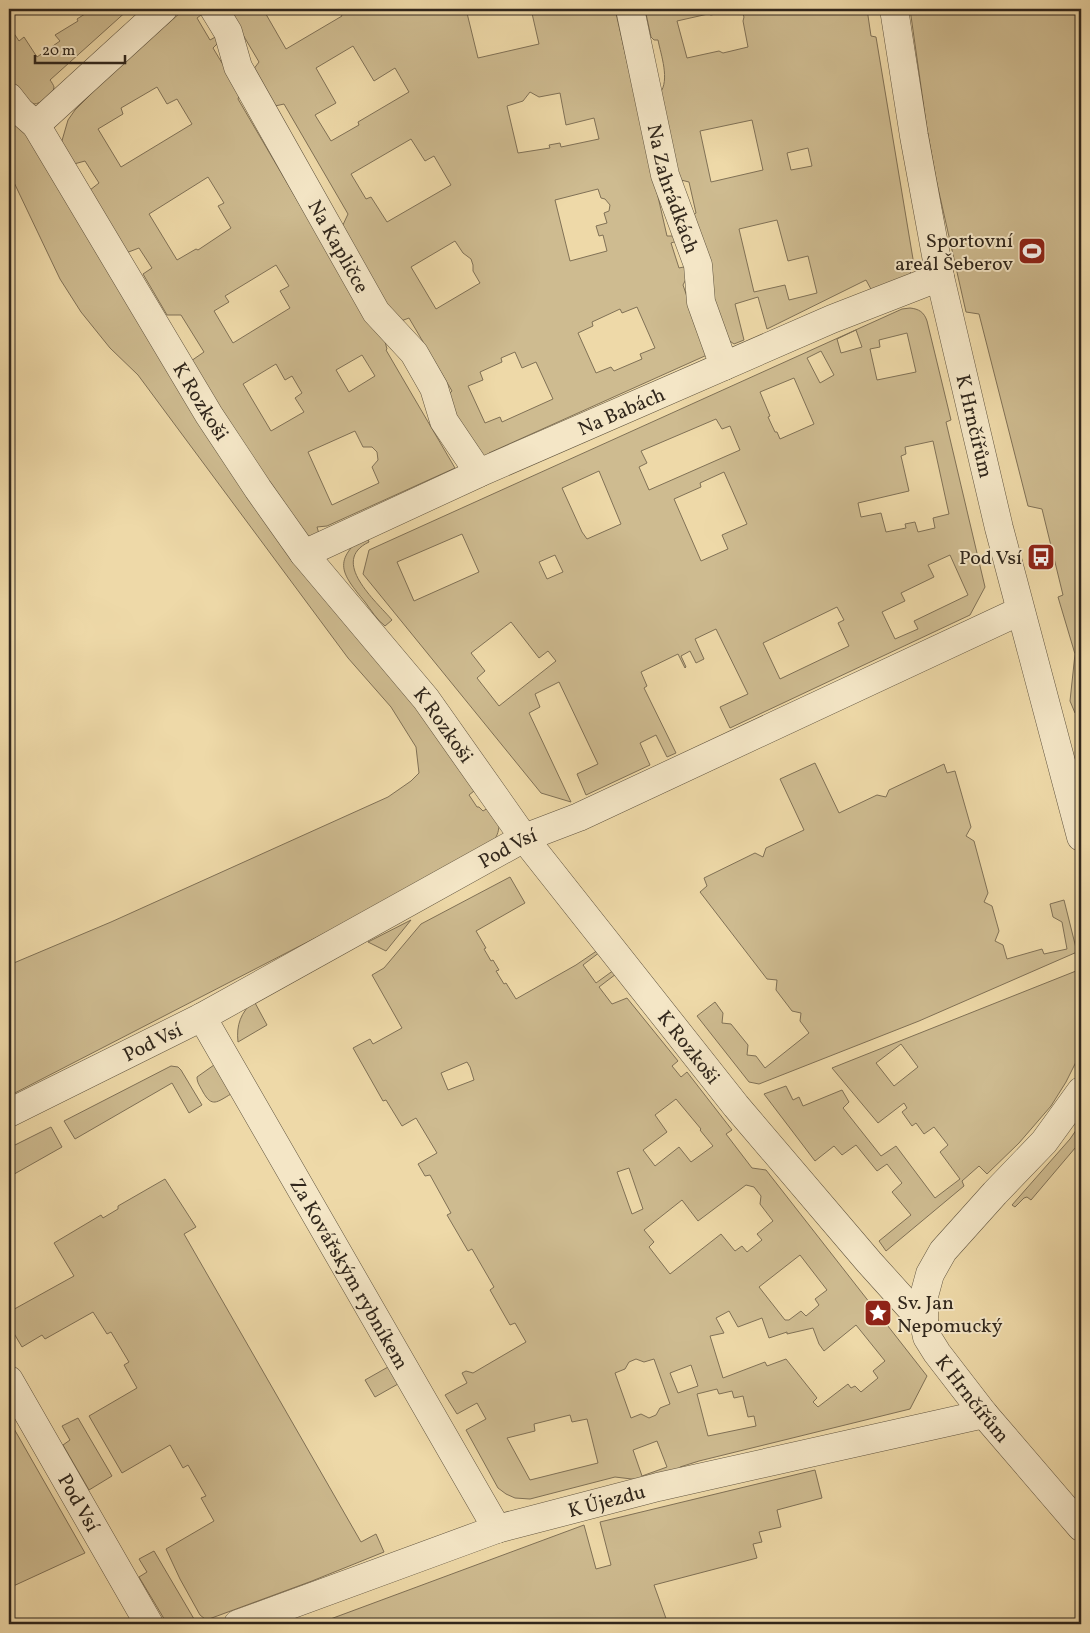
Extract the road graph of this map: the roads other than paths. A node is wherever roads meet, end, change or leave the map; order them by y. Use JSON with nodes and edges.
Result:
{"nodes":[{"id":1,"x":162,"y":9,"type":"edge"},
{"id":2,"x":214,"y":9,"type":"edge"},
{"id":3,"x":630,"y":9,"type":"edge"},
{"id":4,"x":894,"y":9,"type":"edge"},
{"id":5,"x":9,"y":96,"type":"edge"},
{"id":6,"x":36,"y":125,"type":"junction"},
{"id":7,"x":940,"y":277,"type":"junction"},
{"id":8,"x":724,"y":366,"type":"junction"},
{"id":9,"x":479,"y":474,"type":"junction"},
{"id":10,"x":304,"y":554,"type":"junction"},
{"id":11,"x":1020,"y":611,"type":"junction"},
{"id":12,"x":1081,"y":837,"type":"edge"},
{"id":13,"x":524,"y":838,"type":"junction"},
{"id":14,"x":202,"y":1017,"type":"junction"},
{"id":15,"x":1081,"y":1091,"type":"edge"},
{"id":16,"x":9,"y":1113,"type":"edge"},
{"id":17,"x":924,"y":1322,"type":"junction"},
{"id":18,"x":9,"y":1380,"type":"edge"},
{"id":19,"x":984,"y":1414,"type":"junction"},
{"id":20,"x":1081,"y":1527,"type":"edge"},
{"id":21,"x":498,"y":1530,"type":"junction"},
{"id":22,"x":149,"y":1624,"type":"edge"},
{"id":23,"x":238,"y":1624,"type":"edge"}],
"edges":[{"from":1,"to":6,"type":"street"},
{"from":2,"to":9,"type":"street","name":"Na Kapličce"},
{"from":3,"to":8,"type":"street","name":"Na Zahrádkách"},
{"from":4,"to":7,"type":"street","name":"K Hrnčířům"},
{"from":5,"to":6,"type":"street","name":"K Rozkoši"},
{"from":6,"to":10,"type":"street","name":"K Rozkoši"},
{"from":7,"to":8,"type":"street","name":"Na Babách"},
{"from":7,"to":11,"type":"street","name":"K Hrnčířům"},
{"from":8,"to":9,"type":"street","name":"Na Babách"},
{"from":9,"to":10,"type":"street","name":"Na Babách"},
{"from":10,"to":13,"type":"street","name":"K Rozkoši"},
{"from":11,"to":12,"type":"street","name":"K Hrnčířům"},
{"from":11,"to":13,"type":"street","name":"Pod Vsí"},
{"from":13,"to":14,"type":"street","name":"Pod Vsí"},
{"from":13,"to":17,"type":"street","name":"K Rozkoši"},
{"from":14,"to":16,"type":"street","name":"Pod Vsí"},
{"from":14,"to":21,"type":"street","name":"Za Kovářským rybníkem"},
{"from":15,"to":17,"type":"street","name":"K Hrnčířům"},
{"from":17,"to":19,"type":"street","name":"K Hrnčířům"},
{"from":18,"to":22,"type":"street","name":"Pod Vsí"},
{"from":19,"to":20,"type":"street","name":"K Hrnčířům"},
{"from":19,"to":21,"type":"street","name":"K Újezdu"},
{"from":21,"to":23,"type":"street","name":"K Újezdu"}]}
